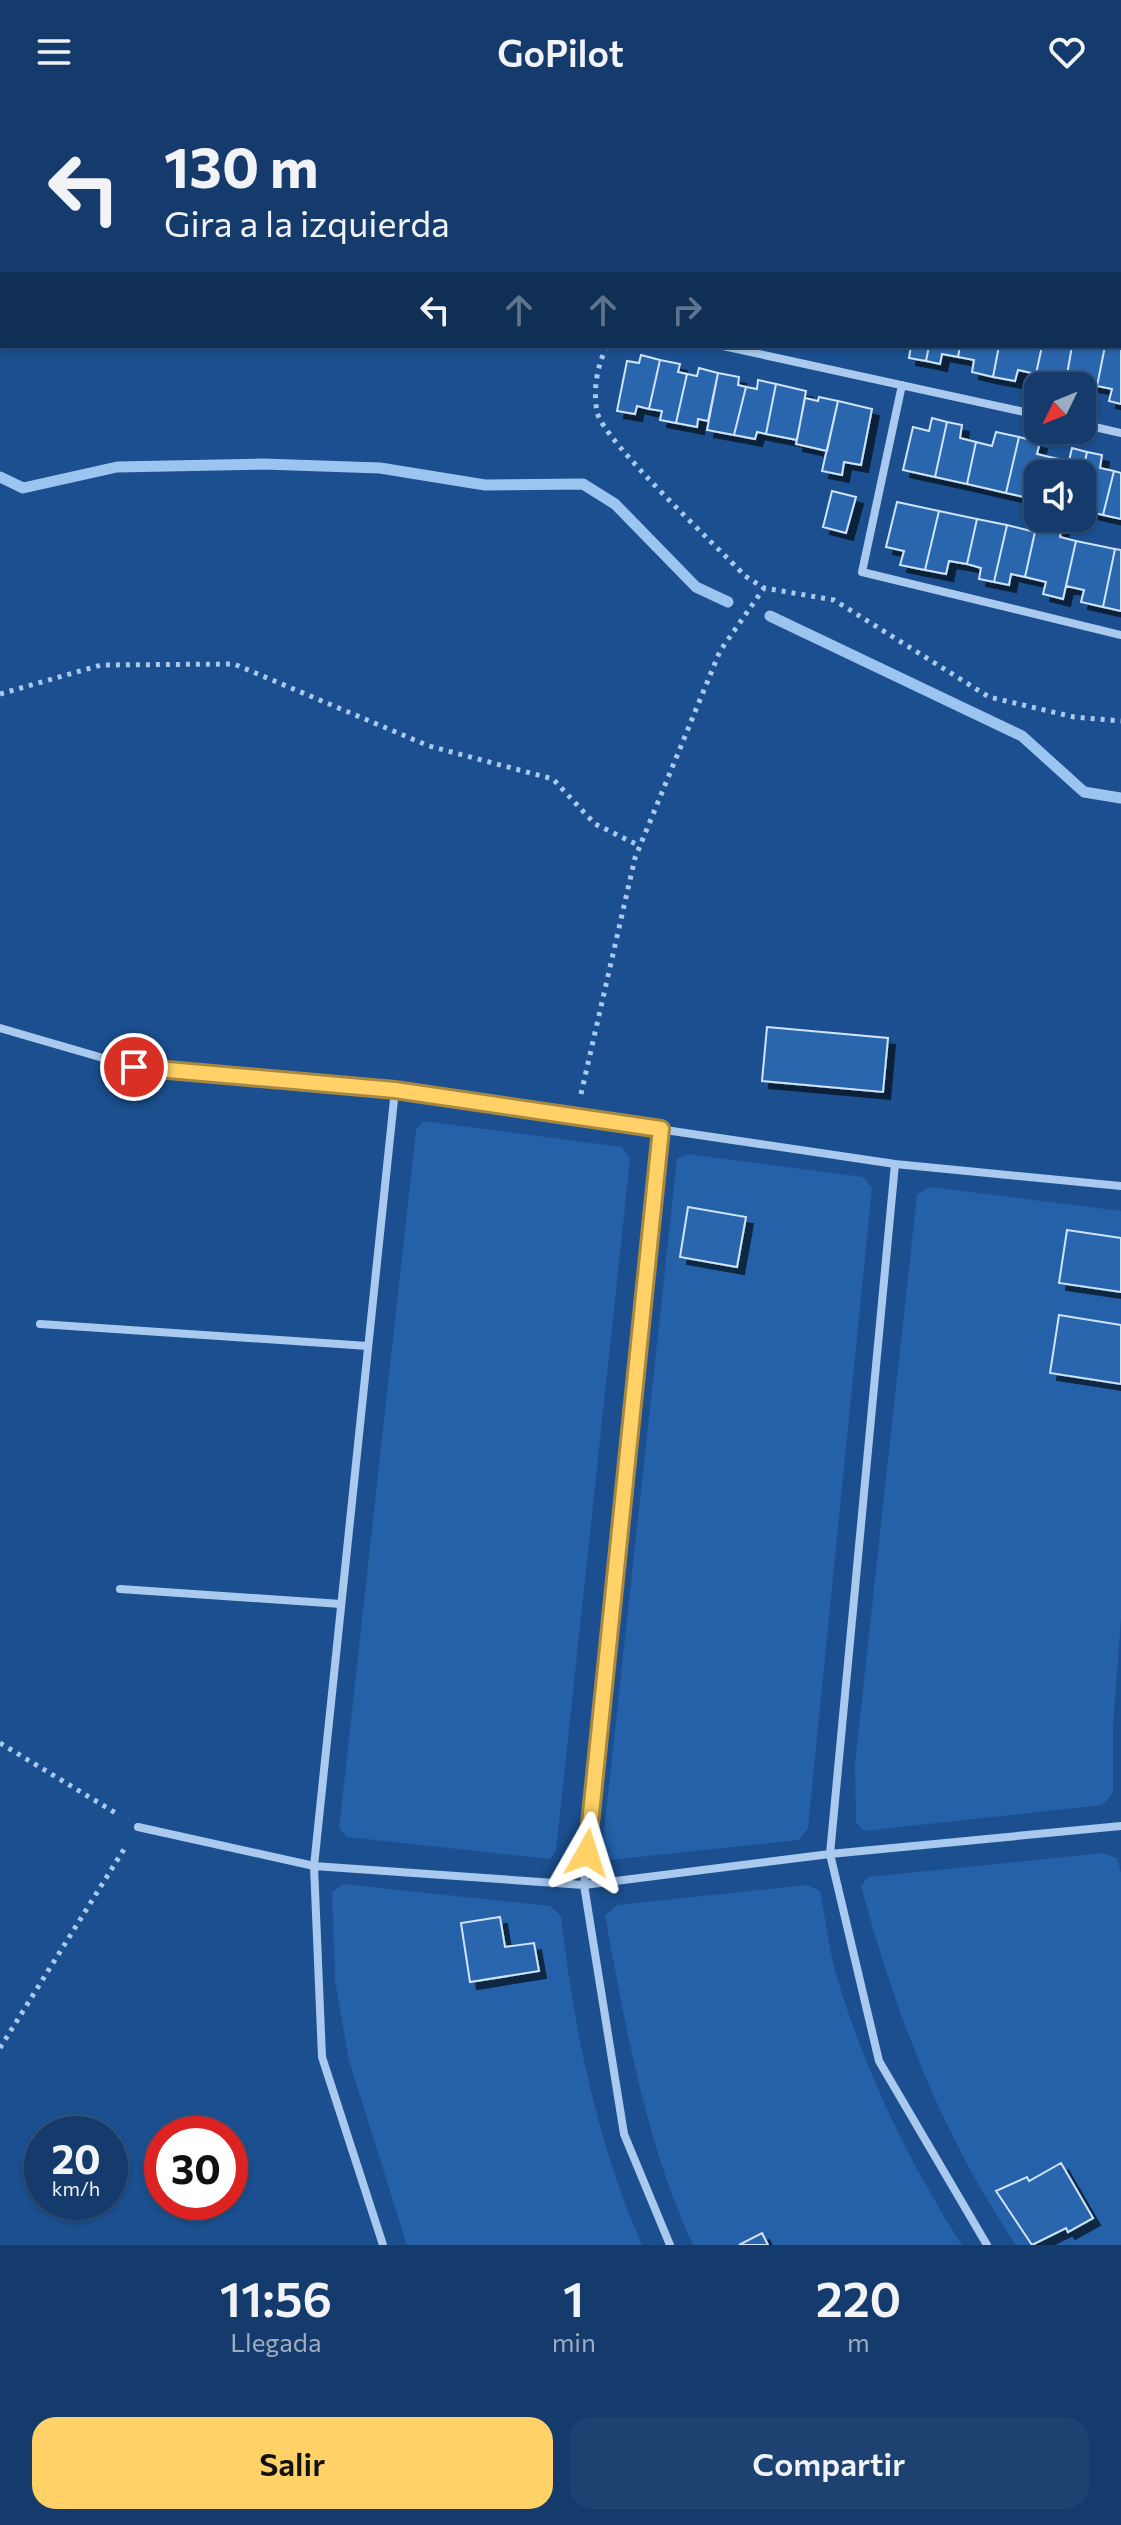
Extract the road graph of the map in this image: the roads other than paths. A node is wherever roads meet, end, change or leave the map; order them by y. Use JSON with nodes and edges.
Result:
{"nodes":[{"id":1,"x":732,"y":348,"type":"edge"},
{"id":2,"x":902,"y":385,"type":"junction"},
{"id":3,"x":1024,"y":412,"type":"edge"},
{"id":4,"x":1096,"y":427,"type":"edge"},
{"id":5,"x":1121,"y":433,"type":"edge"},
{"id":6,"x":1121,"y":635,"type":"edge"},
{"id":7,"x":0,"y":1028,"type":"edge"},
{"id":8,"x":395,"y":1090,"type":"junction"},
{"id":9,"x":661,"y":1129,"type":"junction"},
{"id":10,"x":895,"y":1164,"type":"junction"},
{"id":11,"x":1121,"y":1186,"type":"edge"},
{"id":12,"x":40,"y":1324,"type":"dead end"},
{"id":13,"x":368,"y":1346,"type":"junction"},
{"id":14,"x":120,"y":1589,"type":"dead end"},
{"id":15,"x":341,"y":1604,"type":"junction"},
{"id":16,"x":1121,"y":1826,"type":"edge"},
{"id":17,"x":138,"y":1827,"type":"road end"},
{"id":18,"x":830,"y":1854,"type":"junction"},
{"id":19,"x":314,"y":1866,"type":"junction"},
{"id":20,"x":584,"y":1885,"type":"junction"},
{"id":21,"x":383,"y":2245,"type":"edge"},
{"id":22,"x":670,"y":2245,"type":"edge"},
{"id":23,"x":987,"y":2245,"type":"edge"}],
"edges":[{"from":1,"to":2,"type":"street"},
{"from":2,"to":3,"type":"street"},
{"from":2,"to":6,"type":"street"},
{"from":4,"to":5,"type":"street"},
{"from":7,"to":8,"type":"street"},
{"from":8,"to":9,"type":"street"},
{"from":8,"to":13,"type":"street"},
{"from":9,"to":10,"type":"street"},
{"from":9,"to":20,"type":"street"},
{"from":10,"to":11,"type":"street"},
{"from":10,"to":18,"type":"street"},
{"from":12,"to":13,"type":"street"},
{"from":13,"to":15,"type":"street"},
{"from":14,"to":15,"type":"street"},
{"from":15,"to":19,"type":"street"},
{"from":16,"to":18,"type":"street"},
{"from":17,"to":19,"type":"street"},
{"from":18,"to":20,"type":"street"},
{"from":18,"to":23,"type":"street"},
{"from":19,"to":20,"type":"street"},
{"from":19,"to":21,"type":"street"},
{"from":20,"to":22,"type":"street"}]}
